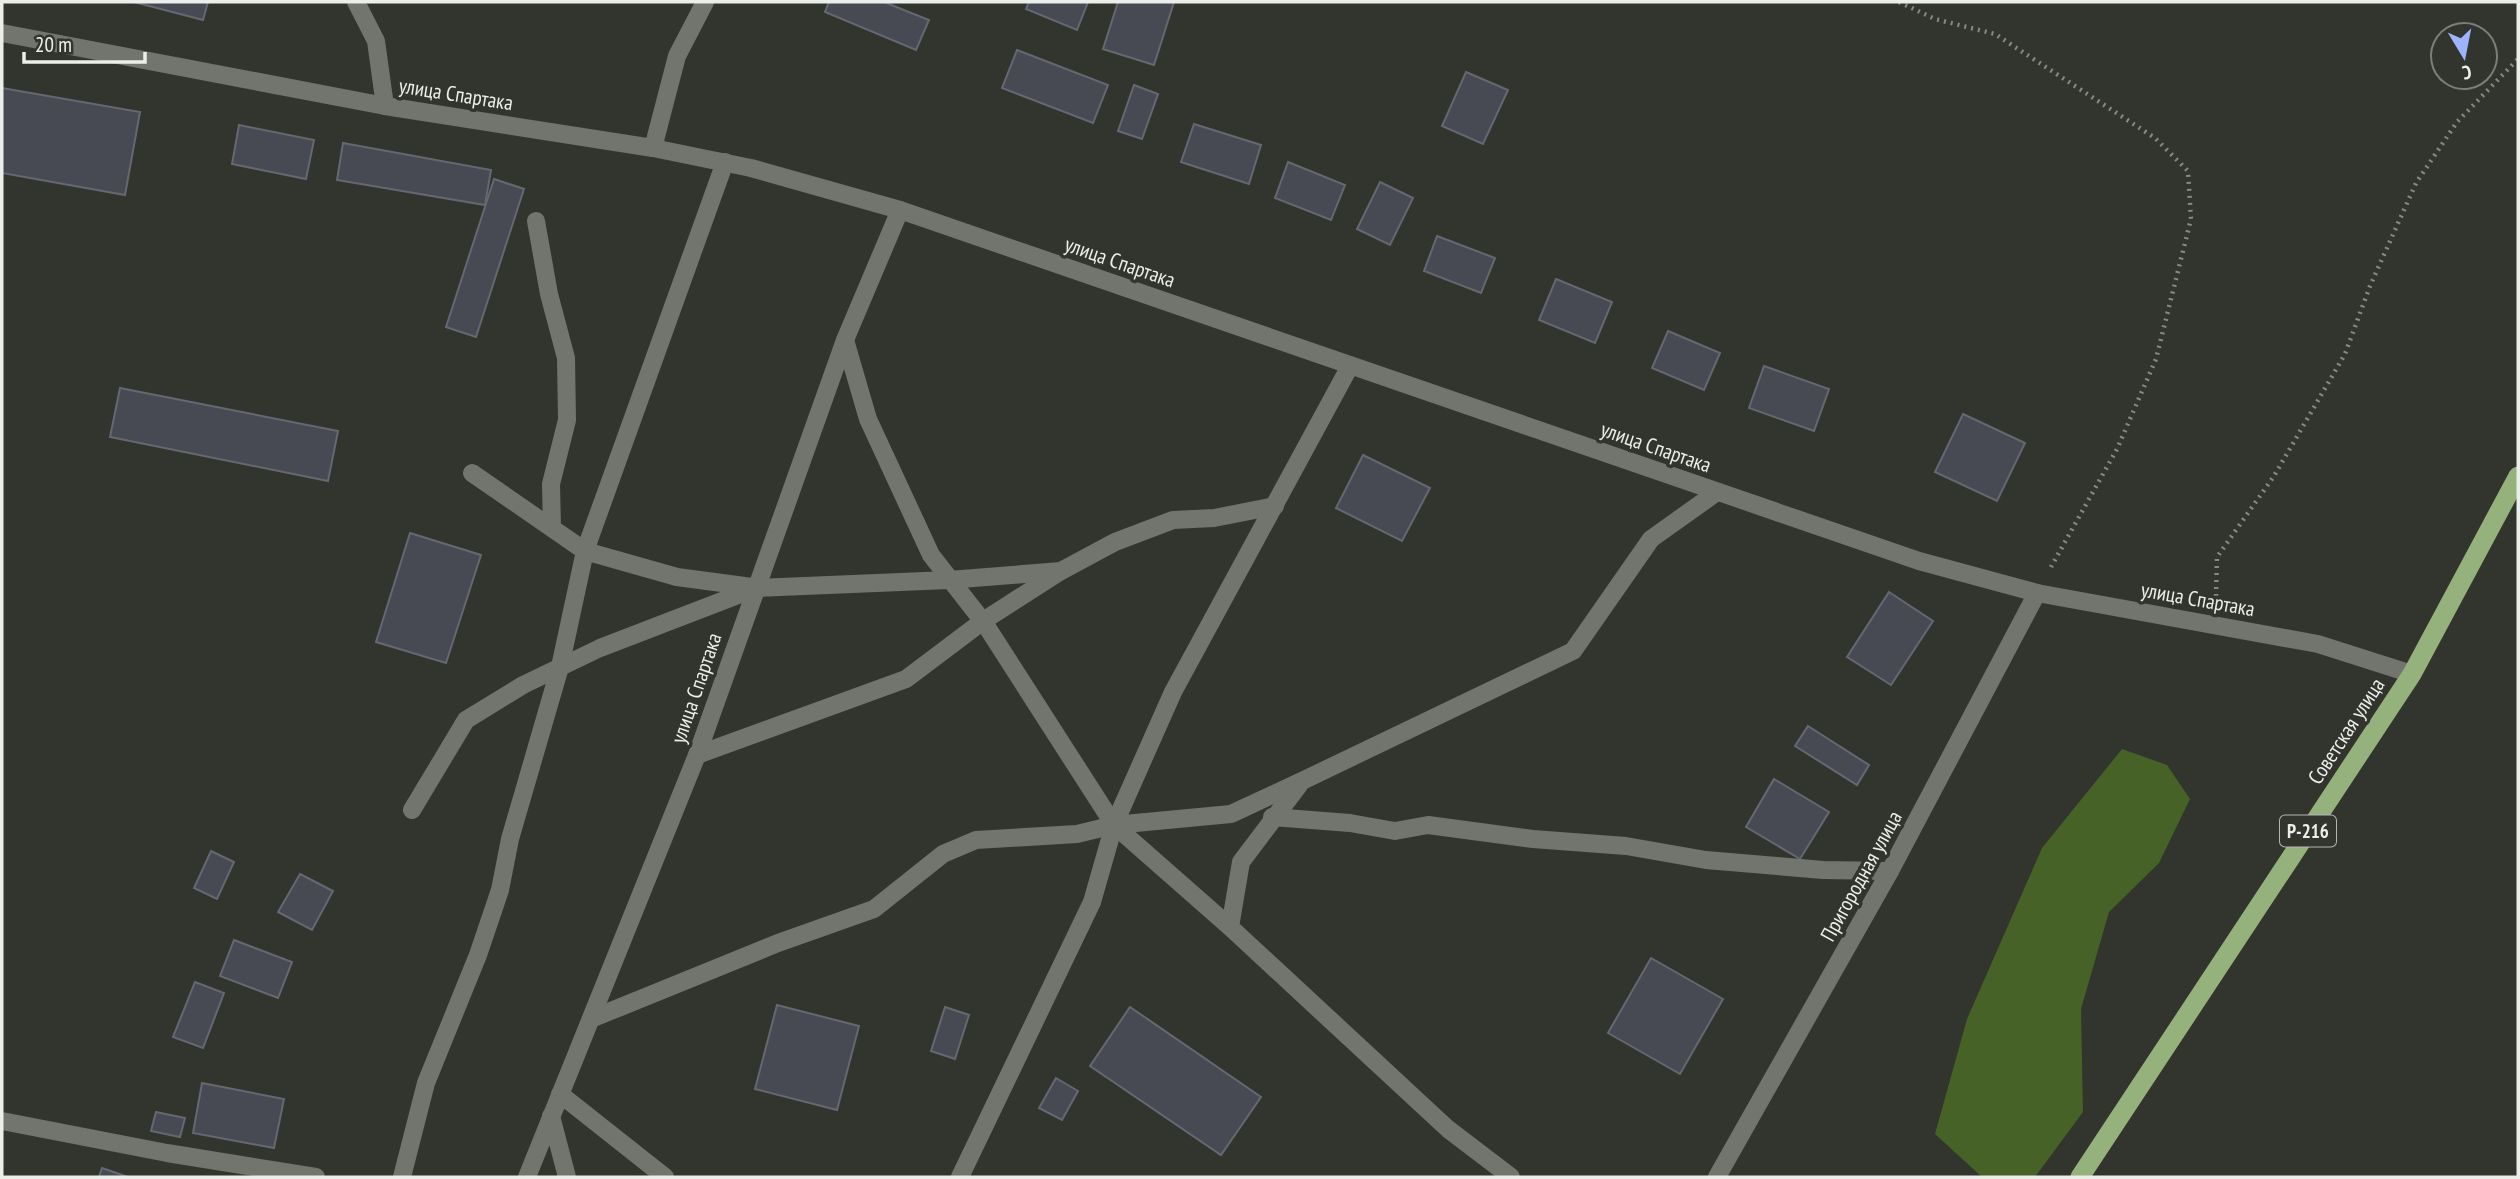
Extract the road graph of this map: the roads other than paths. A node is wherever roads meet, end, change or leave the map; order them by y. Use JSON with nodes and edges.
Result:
{"nodes":[{"id":1,"x":356,"y":2,"type":"edge"},
{"id":2,"x":705,"y":2,"type":"edge"},
{"id":3,"x":2,"y":33,"type":"edge"},
{"id":4,"x":385,"y":106,"type":"junction"},
{"id":5,"x":653,"y":148,"type":"junction"},
{"id":6,"x":725,"y":162,"type":"junction"},
{"id":7,"x":900,"y":211,"type":"junction"},
{"id":8,"x":536,"y":221,"type":"dead end"},
{"id":9,"x":845,"y":340,"type":"junction"},
{"id":10,"x":1350,"y":366,"type":"junction"},
{"id":11,"x":472,"y":473,"type":"dead end"},
{"id":12,"x":2518,"y":475,"type":"edge"},
{"id":13,"x":1717,"y":492,"type":"junction"},
{"id":14,"x":1275,"y":506,"type":"junction"},
{"id":15,"x":552,"y":528,"type":"junction"},
{"id":16,"x":585,"y":551,"type":"junction"},
{"id":17,"x":1061,"y":571,"type":"junction"},
{"id":18,"x":949,"y":580,"type":"junction"},
{"id":19,"x":756,"y":587,"type":"junction"},
{"id":20,"x":2037,"y":593,"type":"junction"},
{"id":21,"x":983,"y":621,"type":"junction"},
{"id":22,"x":561,"y":667,"type":"junction"},
{"id":23,"x":2412,"y":674,"type":"junction"},
{"id":24,"x":697,"y":755,"type":"junction"},
{"id":25,"x":1304,"y":780,"type":"junction"},
{"id":26,"x":412,"y":810,"type":"dead end"},
{"id":27,"x":1272,"y":817,"type":"junction"},
{"id":28,"x":1114,"y":825,"type":"junction"},
{"id":29,"x":1890,"y":871,"type":"junction"},
{"id":30,"x":1230,"y":927,"type":"junction"},
{"id":31,"x":590,"y":1019,"type":"junction"},
{"id":32,"x":560,"y":1094,"type":"junction"},
{"id":33,"x":551,"y":1116,"type":"junction"},
{"id":34,"x":2,"y":1121,"type":"edge"},
{"id":35,"x":316,"y":1177,"type":"edge"},
{"id":36,"x":402,"y":1177,"type":"edge"},
{"id":37,"x":527,"y":1177,"type":"edge"},
{"id":38,"x":567,"y":1177,"type":"edge"},
{"id":39,"x":665,"y":1177,"type":"edge"},
{"id":40,"x":960,"y":1177,"type":"edge"},
{"id":41,"x":1511,"y":1177,"type":"edge"},
{"id":42,"x":1717,"y":1177,"type":"edge"},
{"id":43,"x":2080,"y":1177,"type":"edge"}],
"edges":[{"from":1,"to":4,"type":"street"},
{"from":2,"to":5,"type":"street"},
{"from":3,"to":4,"type":"street","name":"улица Спартака"},
{"from":4,"to":5,"type":"street","name":"улица Спартака"},
{"from":5,"to":6,"type":"street","name":"улица Спартака"},
{"from":6,"to":7,"type":"street","name":"улица Спартака"},
{"from":6,"to":16,"type":"street"},
{"from":7,"to":9,"type":"street","name":"улица Спартака"},
{"from":7,"to":10,"type":"street","name":"улица Спартака"},
{"from":8,"to":15,"type":"street"},
{"from":9,"to":18,"type":"street"},
{"from":9,"to":19,"type":"street","name":"улица Спартака"},
{"from":10,"to":13,"type":"street","name":"улица Спартака"},
{"from":10,"to":14,"type":"street"},
{"from":11,"to":15,"type":"street"},
{"from":12,"to":23,"type":"highway","name":"Советская улица","number":"Р-216"},
{"from":13,"to":20,"type":"street","name":"улица Спартака"},
{"from":13,"to":25,"type":"street"},
{"from":14,"to":17,"type":"street"},
{"from":14,"to":28,"type":"street"},
{"from":15,"to":16,"type":"street"},
{"from":16,"to":19,"type":"street"},
{"from":16,"to":22,"type":"street"},
{"from":17,"to":18,"type":"street"},
{"from":17,"to":21,"type":"street"},
{"from":18,"to":19,"type":"street"},
{"from":18,"to":21,"type":"street"},
{"from":19,"to":22,"type":"street"},
{"from":19,"to":24,"type":"street","name":"улица Спартака"},
{"from":20,"to":23,"type":"street","name":"улица Спартака"},
{"from":20,"to":29,"type":"street","name":"Пригородная улица"},
{"from":21,"to":24,"type":"street"},
{"from":21,"to":28,"type":"street"},
{"from":22,"to":26,"type":"street"},
{"from":22,"to":36,"type":"street"},
{"from":23,"to":43,"type":"highway","name":"Советская улица","number":"Р-216"},
{"from":24,"to":31,"type":"street","name":"улица Спартака"},
{"from":25,"to":27,"type":"street"},
{"from":25,"to":28,"type":"street"},
{"from":27,"to":29,"type":"street"},
{"from":27,"to":30,"type":"street"},
{"from":28,"to":30,"type":"street"},
{"from":28,"to":31,"type":"street"},
{"from":28,"to":40,"type":"street"},
{"from":29,"to":42,"type":"street","name":"Пригородная улица"},
{"from":30,"to":41,"type":"street"},
{"from":31,"to":32,"type":"street","name":"улица Спартака"},
{"from":32,"to":33,"type":"street","name":"улица Спартака"},
{"from":32,"to":39,"type":"street"},
{"from":33,"to":37,"type":"street","name":"улица Спартака"},
{"from":33,"to":38,"type":"street"},
{"from":34,"to":35,"type":"street"}]}
